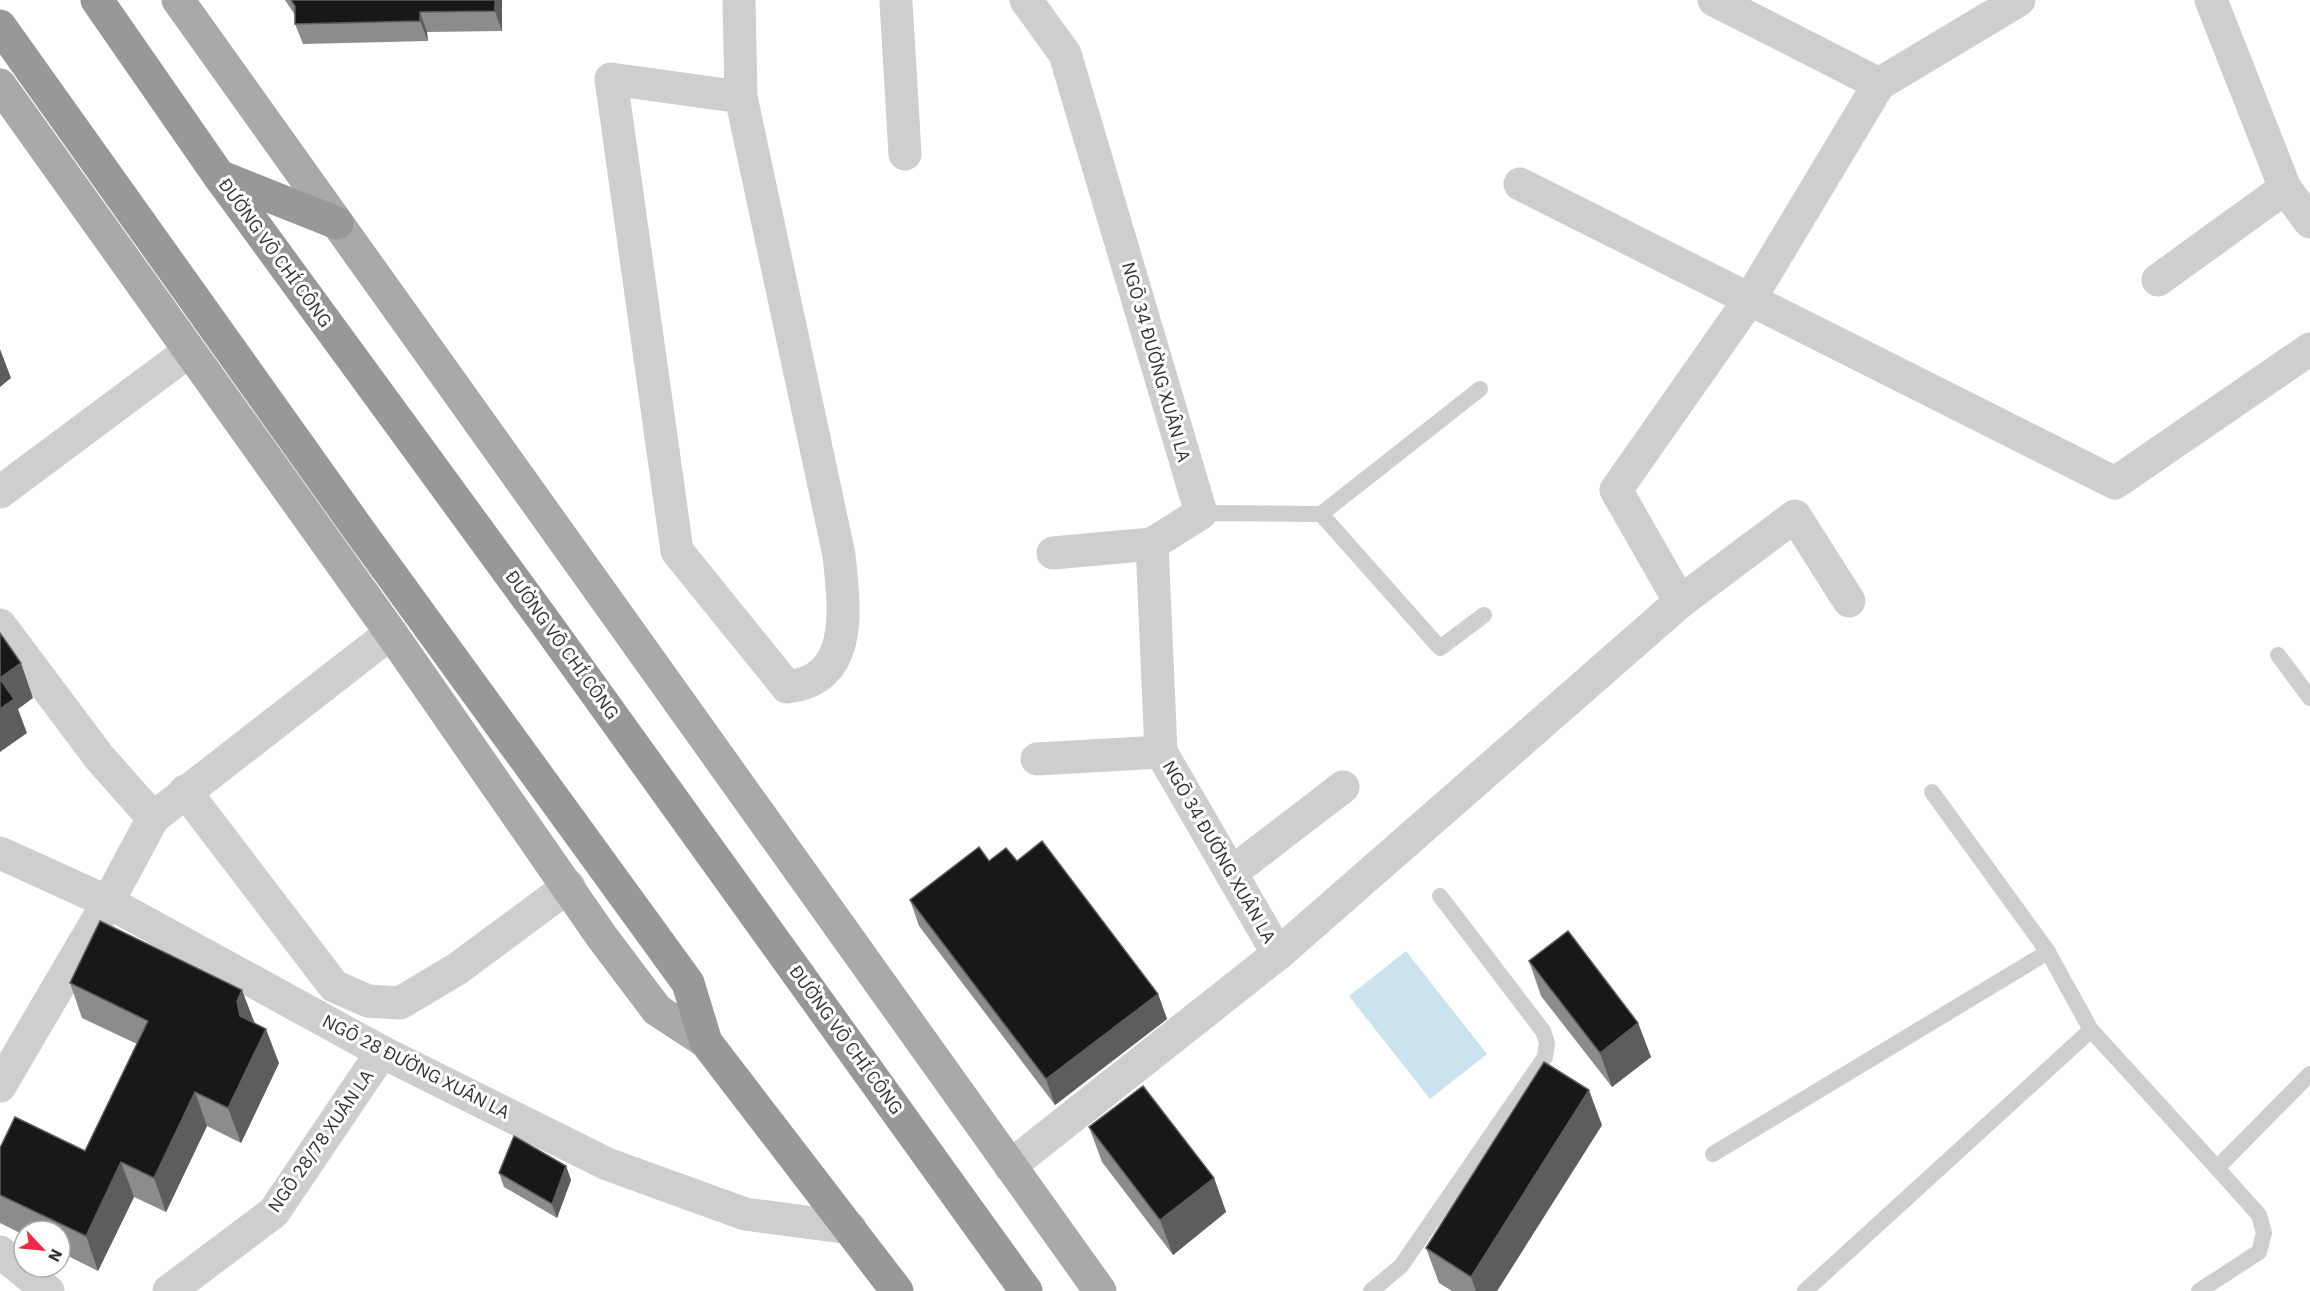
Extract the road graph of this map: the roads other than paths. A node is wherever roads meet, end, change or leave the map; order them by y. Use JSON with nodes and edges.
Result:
{"nodes":[{"id":1,"x":97,"y":0,"type":"edge"},
{"id":2,"x":178,"y":0,"type":"edge"},
{"id":3,"x":739,"y":0,"type":"edge"},
{"id":4,"x":1026,"y":0,"type":"edge"},
{"id":5,"x":2019,"y":0,"type":"edge"},
{"id":6,"x":2211,"y":0,"type":"edge"},
{"id":7,"x":894,"y":1,"type":"edge"},
{"id":8,"x":1728,"y":3,"type":"edge"},
{"id":9,"x":0,"y":26,"type":"edge"},
{"id":10,"x":1879,"y":84,"type":"junction"},
{"id":11,"x":0,"y":85,"type":"edge"},
{"id":12,"x":741,"y":97,"type":"junction"},
{"id":13,"x":905,"y":154,"type":"dead end"},
{"id":14,"x":219,"y":176,"type":"junction"},
{"id":15,"x":1520,"y":184,"type":"dead end"},
{"id":16,"x":2285,"y":188,"type":"junction"},
{"id":17,"x":2310,"y":222,"type":"edge"},
{"id":18,"x":337,"y":223,"type":"junction"},
{"id":19,"x":2158,"y":280,"type":"dead end"},
{"id":20,"x":1750,"y":299,"type":"junction"},
{"id":21,"x":2310,"y":349,"type":"edge"},
{"id":22,"x":188,"y":352,"type":"junction"},
{"id":23,"x":1480,"y":389,"type":"dead end"},
{"id":24,"x":0,"y":492,"type":"edge"},
{"id":25,"x":1201,"y":513,"type":"junction"},
{"id":26,"x":1321,"y":514,"type":"junction"},
{"id":27,"x":1152,"y":544,"type":"junction"},
{"id":28,"x":1053,"y":553,"type":"dead end"},
{"id":29,"x":1849,"y":601,"type":"dead end"},
{"id":30,"x":1680,"y":602,"type":"junction"},
{"id":31,"x":1484,"y":615,"type":"dead end"},
{"id":32,"x":0,"y":625,"type":"edge"},
{"id":33,"x":390,"y":633,"type":"junction"},
{"id":34,"x":2278,"y":655,"type":"dead end"},
{"id":35,"x":2310,"y":698,"type":"edge"},
{"id":36,"x":1161,"y":752,"type":"junction"},
{"id":37,"x":1037,"y":759,"type":"dead end"},
{"id":38,"x":1342,"y":787,"type":"dead end"},
{"id":39,"x":185,"y":791,"type":"junction"},
{"id":40,"x":1932,"y":792,"type":"dead end"},
{"id":41,"x":153,"y":818,"type":"junction"},
{"id":42,"x":0,"y":853,"type":"edge"},
{"id":43,"x":1231,"y":873,"type":"junction"},
{"id":44,"x":569,"y":886,"type":"junction"},
{"id":45,"x":1440,"y":896,"type":"dead end"},
{"id":46,"x":108,"y":903,"type":"junction"},
{"id":47,"x":2048,"y":952,"type":"junction"},
{"id":48,"x":1278,"y":954,"type":"junction"},
{"id":49,"x":2091,"y":1030,"type":"junction"},
{"id":50,"x":706,"y":1042,"type":"junction"},
{"id":51,"x":382,"y":1052,"type":"junction"},
{"id":52,"x":2310,"y":1074,"type":"edge"},
{"id":53,"x":0,"y":1086,"type":"edge"},
{"id":54,"x":1713,"y":1154,"type":"dead end"},
{"id":55,"x":1010,"y":1166,"type":"junction"},
{"id":56,"x":2217,"y":1168,"type":"junction"},
{"id":57,"x":850,"y":1228,"type":"junction"},
{"id":58,"x":0,"y":1252,"type":"edge"},
{"id":59,"x":2222,"y":1286,"type":"edge"},
{"id":60,"x":48,"y":1291,"type":"edge"},
{"id":61,"x":169,"y":1291,"type":"edge"},
{"id":62,"x":897,"y":1291,"type":"edge"},
{"id":63,"x":1026,"y":1291,"type":"edge"},
{"id":64,"x":1100,"y":1291,"type":"edge"},
{"id":65,"x":1371,"y":1291,"type":"edge"},
{"id":66,"x":1805,"y":1291,"type":"edge"},
{"id":67,"x":2199,"y":1291,"type":"edge"}],
"edges":[{"from":1,"to":14,"type":"highway","name":"ĐƯỜNG VÕ CHÍ CÔNG"},
{"from":2,"to":18,"type":"main road"},
{"from":3,"to":12,"type":"street"},
{"from":4,"to":25,"type":"street","name":"NGÕ 34 ĐƯỜNG XUÂN LA"},
{"from":5,"to":10,"type":"street"},
{"from":6,"to":16,"type":"street"},
{"from":7,"to":13,"type":"street"},
{"from":8,"to":10,"type":"street"},
{"from":9,"to":50,"type":"highway"},
{"from":10,"to":20,"type":"street"},
{"from":11,"to":22,"type":"main road"},
{"from":12,"to":12,"type":"street"},
{"from":14,"to":18,"type":"highway"},
{"from":14,"to":63,"type":"highway","name":"ĐƯỜNG VÕ CHÍ CÔNG"},
{"from":15,"to":20,"type":"street"},
{"from":16,"to":17,"type":"street"},
{"from":16,"to":19,"type":"street"},
{"from":18,"to":55,"type":"main road"},
{"from":20,"to":21,"type":"street"},
{"from":20,"to":30,"type":"street"},
{"from":22,"to":24,"type":"street"},
{"from":22,"to":33,"type":"main road"},
{"from":23,"to":26,"type":"lane"},
{"from":25,"to":26,"type":"lane"},
{"from":25,"to":27,"type":"street"},
{"from":26,"to":31,"type":"lane"},
{"from":27,"to":28,"type":"street"},
{"from":27,"to":36,"type":"street","name":"NGÕ 34 ĐƯỜNG XUÂN LA"},
{"from":29,"to":30,"type":"street"},
{"from":30,"to":48,"type":"street"},
{"from":32,"to":41,"type":"street"},
{"from":33,"to":39,"type":"street"},
{"from":33,"to":44,"type":"main road"},
{"from":34,"to":35,"type":"lane"},
{"from":36,"to":37,"type":"street"},
{"from":36,"to":43,"type":"street","name":"NGÕ 34 ĐƯỜNG XUÂN LA"},
{"from":38,"to":43,"type":"street"},
{"from":39,"to":41,"type":"street"},
{"from":39,"to":44,"type":"street"},
{"from":40,"to":47,"type":"lane"},
{"from":41,"to":46,"type":"street"},
{"from":42,"to":46,"type":"street","name":"NGÕ 28 ĐƯỜNG XUÂN LA"},
{"from":43,"to":48,"type":"street","name":"NGÕ 34 ĐƯỜNG XUÂN LA"},
{"from":44,"to":50,"type":"main road"},
{"from":45,"to":65,"type":"lane"},
{"from":46,"to":51,"type":"street","name":"NGÕ 28 ĐƯỜNG XUÂN LA"},
{"from":46,"to":53,"type":"street"},
{"from":47,"to":49,"type":"lane"},
{"from":47,"to":54,"type":"lane"},
{"from":48,"to":55,"type":"street","name":"NGÕ 34 ĐƯỜNG XUÂN LA"},
{"from":49,"to":56,"type":"lane"},
{"from":49,"to":66,"type":"lane"},
{"from":50,"to":57,"type":"highway"},
{"from":51,"to":57,"type":"street","name":"NGÕ 28 ĐƯỜNG XUÂN LA"},
{"from":51,"to":61,"type":"street","name":"NGÕ 28/78 XUÂN LA"},
{"from":52,"to":56,"type":"lane"},
{"from":55,"to":64,"type":"main road"},
{"from":56,"to":59,"type":"lane"},
{"from":57,"to":62,"type":"highway"},
{"from":58,"to":60,"type":"street"},
{"from":59,"to":67,"type":"lane"}]}
